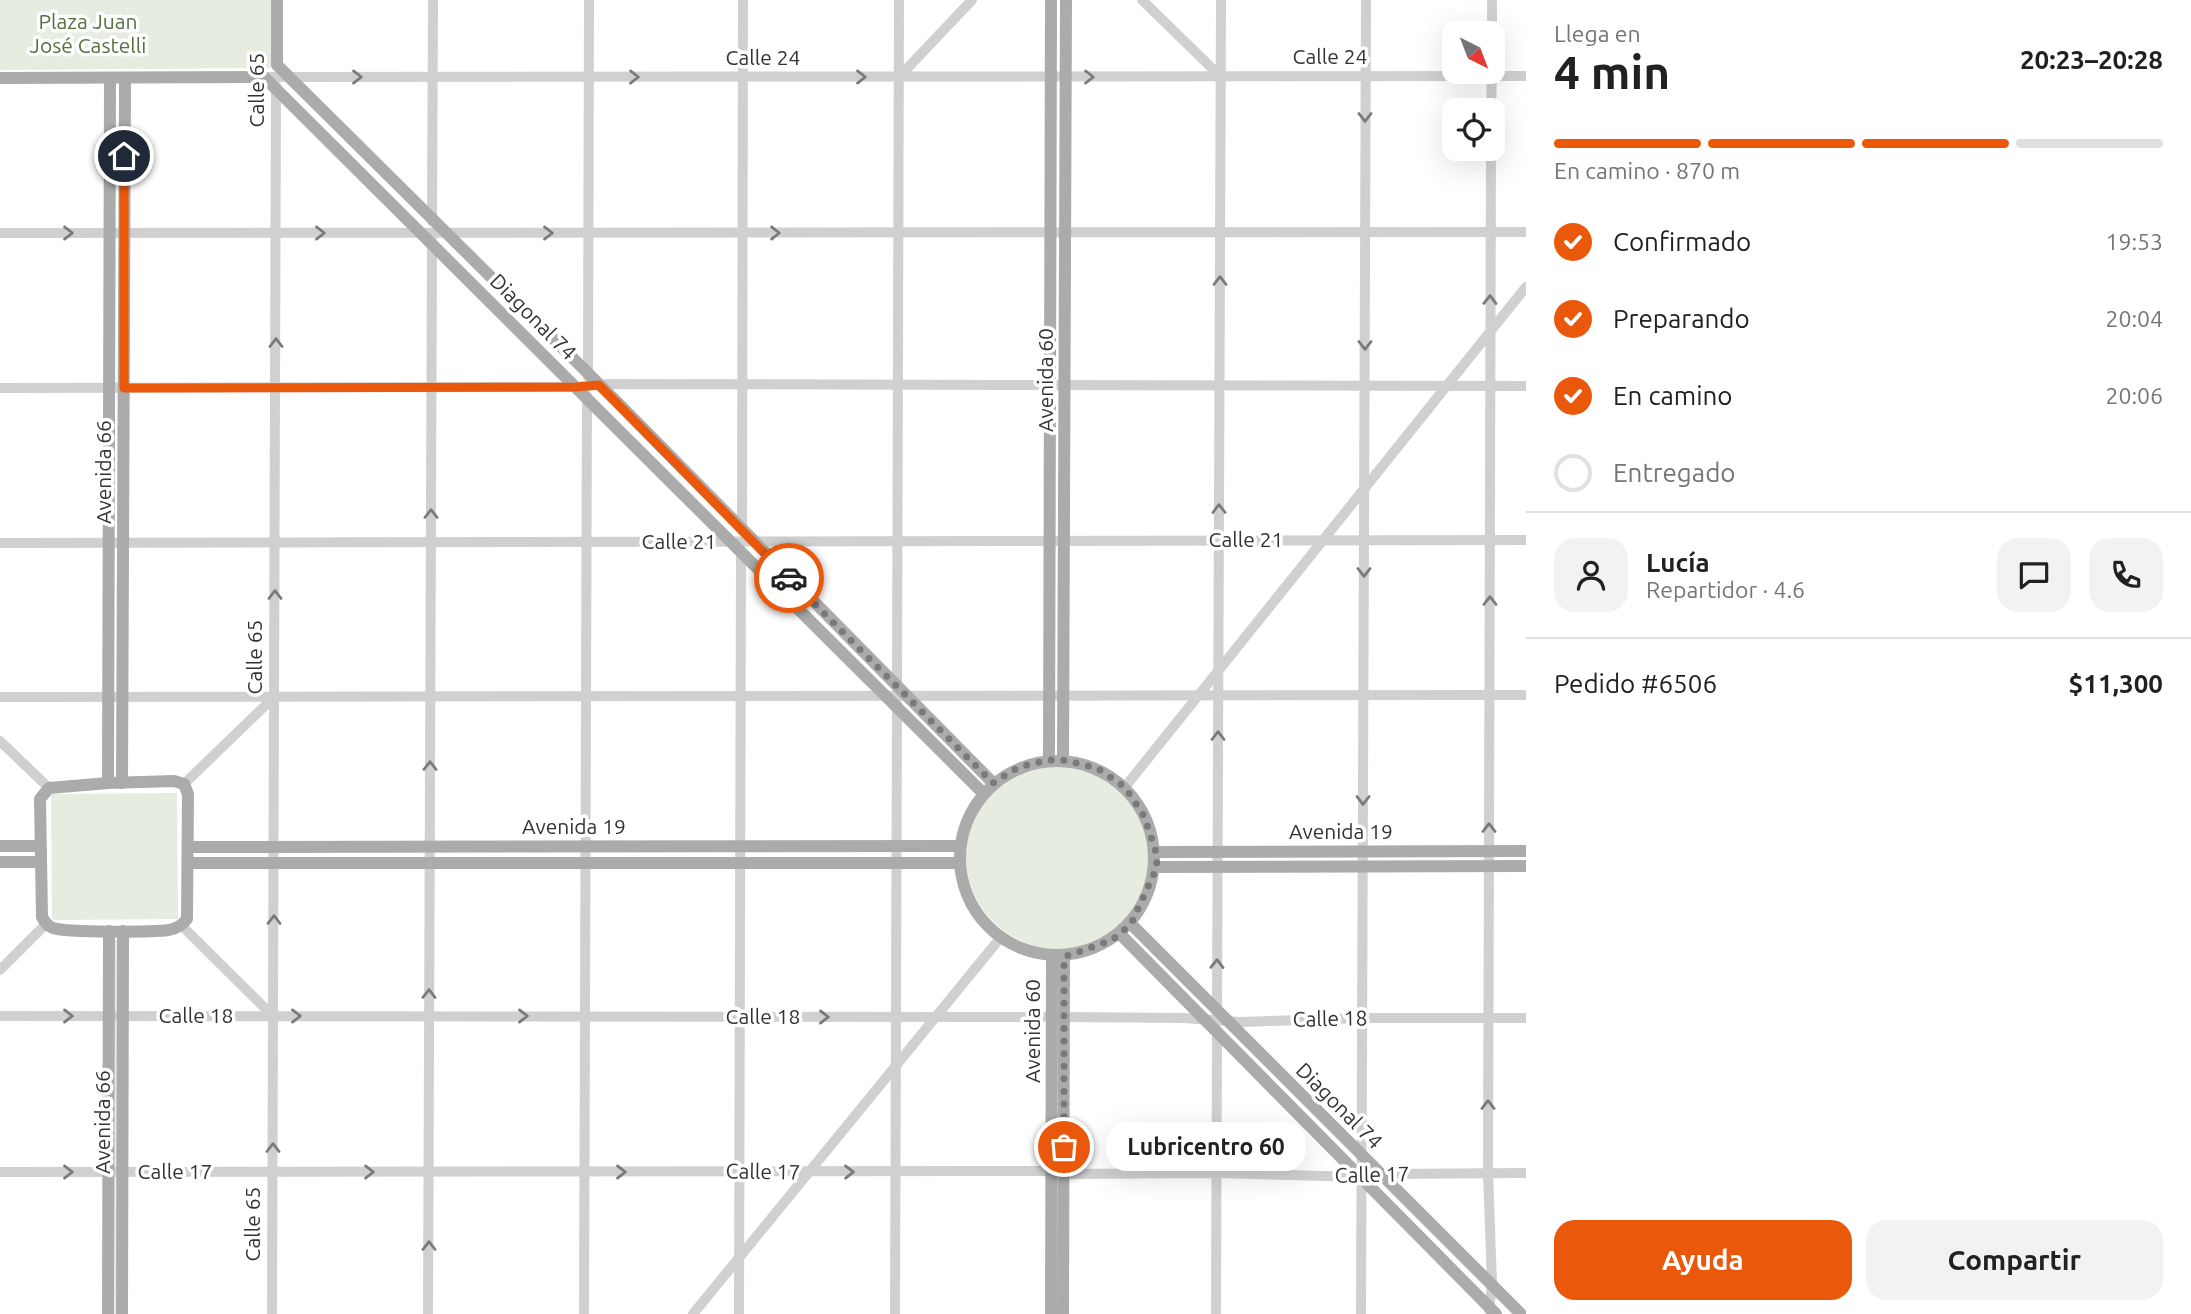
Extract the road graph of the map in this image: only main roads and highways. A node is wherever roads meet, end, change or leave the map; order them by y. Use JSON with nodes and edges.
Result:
{"nodes":[{"id":1,"x":277,"y":0,"type":"edge"},
{"id":2,"x":1067,"y":0,"type":"edge"},
{"id":3,"x":1050,"y":1,"type":"edge"},
{"id":4,"x":276,"y":77,"type":"junction"},
{"id":5,"x":0,"y":78,"type":"edge"},
{"id":6,"x":110,"y":78,"type":"junction"},
{"id":7,"x":125,"y":78,"type":"junction"},
{"id":8,"x":587,"y":386,"type":"junction"},
{"id":9,"x":742,"y":541,"type":"junction"},
{"id":10,"x":1049,"y":760,"type":"junction"},
{"id":11,"x":1063,"y":760,"type":"junction"},
{"id":12,"x":108,"y":783,"type":"junction"},
{"id":13,"x":122,"y":783,"type":"junction"},
{"id":14,"x":988,"y":788,"type":"junction"},
{"id":15,"x":0,"y":846,"type":"edge"},
{"id":16,"x":39,"y":846,"type":"junction"},
{"id":17,"x":959,"y":846,"type":"junction"},
{"id":18,"x":189,"y":847,"type":"junction"},
{"id":19,"x":1526,"y":851,"type":"edge"},
{"id":20,"x":1156,"y":852,"type":"junction"},
{"id":21,"x":0,"y":862,"type":"edge"},
{"id":22,"x":39,"y":862,"type":"junction"},
{"id":23,"x":189,"y":863,"type":"junction"},
{"id":24,"x":958,"y":863,"type":"junction"},
{"id":25,"x":1526,"y":866,"type":"edge"},
{"id":26,"x":1157,"y":867,"type":"junction"},
{"id":27,"x":1131,"y":924,"type":"junction"},
{"id":28,"x":116,"y":931,"type":"junction"},
{"id":29,"x":1120,"y":934,"type":"junction"},
{"id":30,"x":1058,"y":957,"type":"junction"},
{"id":31,"x":1216,"y":1021,"type":"junction"},
{"id":32,"x":115,"y":1172,"type":"junction"},
{"id":33,"x":1058,"y":1172,"type":"junction"},
{"id":34,"x":1491,"y":1312,"type":"edge"},
{"id":35,"x":108,"y":1314,"type":"edge"},
{"id":36,"x":122,"y":1314,"type":"edge"},
{"id":37,"x":1051,"y":1314,"type":"edge"},
{"id":38,"x":1063,"y":1314,"type":"edge"},
{"id":39,"x":1521,"y":1314,"type":"edge"}],
"edges":[{"from":1,"to":4,"type":"main road","name":"Calle 65"},
{"from":2,"to":3,"type":"main road"},
{"from":2,"to":11,"type":"main road","name":"Avenida 60"},
{"from":3,"to":10,"type":"main road","name":"Avenida 60"},
{"from":4,"to":7,"type":"main road","name":"Calle 24"},
{"from":4,"to":8,"type":"main road","name":"Diagonal 74"},
{"from":5,"to":6,"type":"main road","name":"Calle 24"},
{"from":6,"to":7,"type":"main road","name":"Calle 24"},
{"from":6,"to":12,"type":"main road","name":"Avenida 66"},
{"from":7,"to":13,"type":"main road","name":"Avenida 66"},
{"from":8,"to":9,"type":"main road","name":"Diagonal 74"},
{"from":8,"to":9,"type":"main road","name":"Diagonal 74"},
{"from":9,"to":14,"type":"main road","name":"Diagonal 74"},
{"from":10,"to":11,"type":"main road"},
{"from":10,"to":14,"type":"main road"},
{"from":11,"to":20,"type":"main road"},
{"from":12,"to":13,"type":"main road"},
{"from":12,"to":16,"type":"main road"},
{"from":13,"to":18,"type":"main road"},
{"from":14,"to":17,"type":"main road"},
{"from":15,"to":16,"type":"main road"},
{"from":16,"to":22,"type":"main road"},
{"from":17,"to":18,"type":"main road","name":"Avenida 19"},
{"from":17,"to":24,"type":"main road"},
{"from":18,"to":23,"type":"main road"},
{"from":19,"to":20,"type":"main road","name":"Avenida 19"},
{"from":20,"to":26,"type":"main road"},
{"from":21,"to":22,"type":"main road"},
{"from":22,"to":28,"type":"main road"},
{"from":23,"to":24,"type":"main road","name":"Avenida 19"},
{"from":23,"to":28,"type":"main road"},
{"from":24,"to":30,"type":"main road"},
{"from":25,"to":26,"type":"main road","name":"Avenida 19"},
{"from":26,"to":27,"type":"main road"},
{"from":27,"to":29,"type":"main road"},
{"from":27,"to":31,"type":"main road","name":"Diagonal 74"},
{"from":28,"to":32,"type":"main road","name":"Avenida 66"},
{"from":28,"to":32,"type":"main road","name":"Avenida 66"},
{"from":29,"to":30,"type":"main road"},
{"from":29,"to":31,"type":"main road","name":"Diagonal 74"},
{"from":30,"to":33,"type":"main road","name":"Avenida 60"},
{"from":31,"to":34,"type":"main road","name":"Diagonal 74"},
{"from":31,"to":39,"type":"main road","name":"Diagonal 74"},
{"from":32,"to":35,"type":"main road","name":"Avenida 66"},
{"from":32,"to":36,"type":"main road","name":"Avenida 66"},
{"from":33,"to":37,"type":"main road","name":"Avenida 60"},
{"from":33,"to":38,"type":"main road","name":"Avenida 60"}]}
